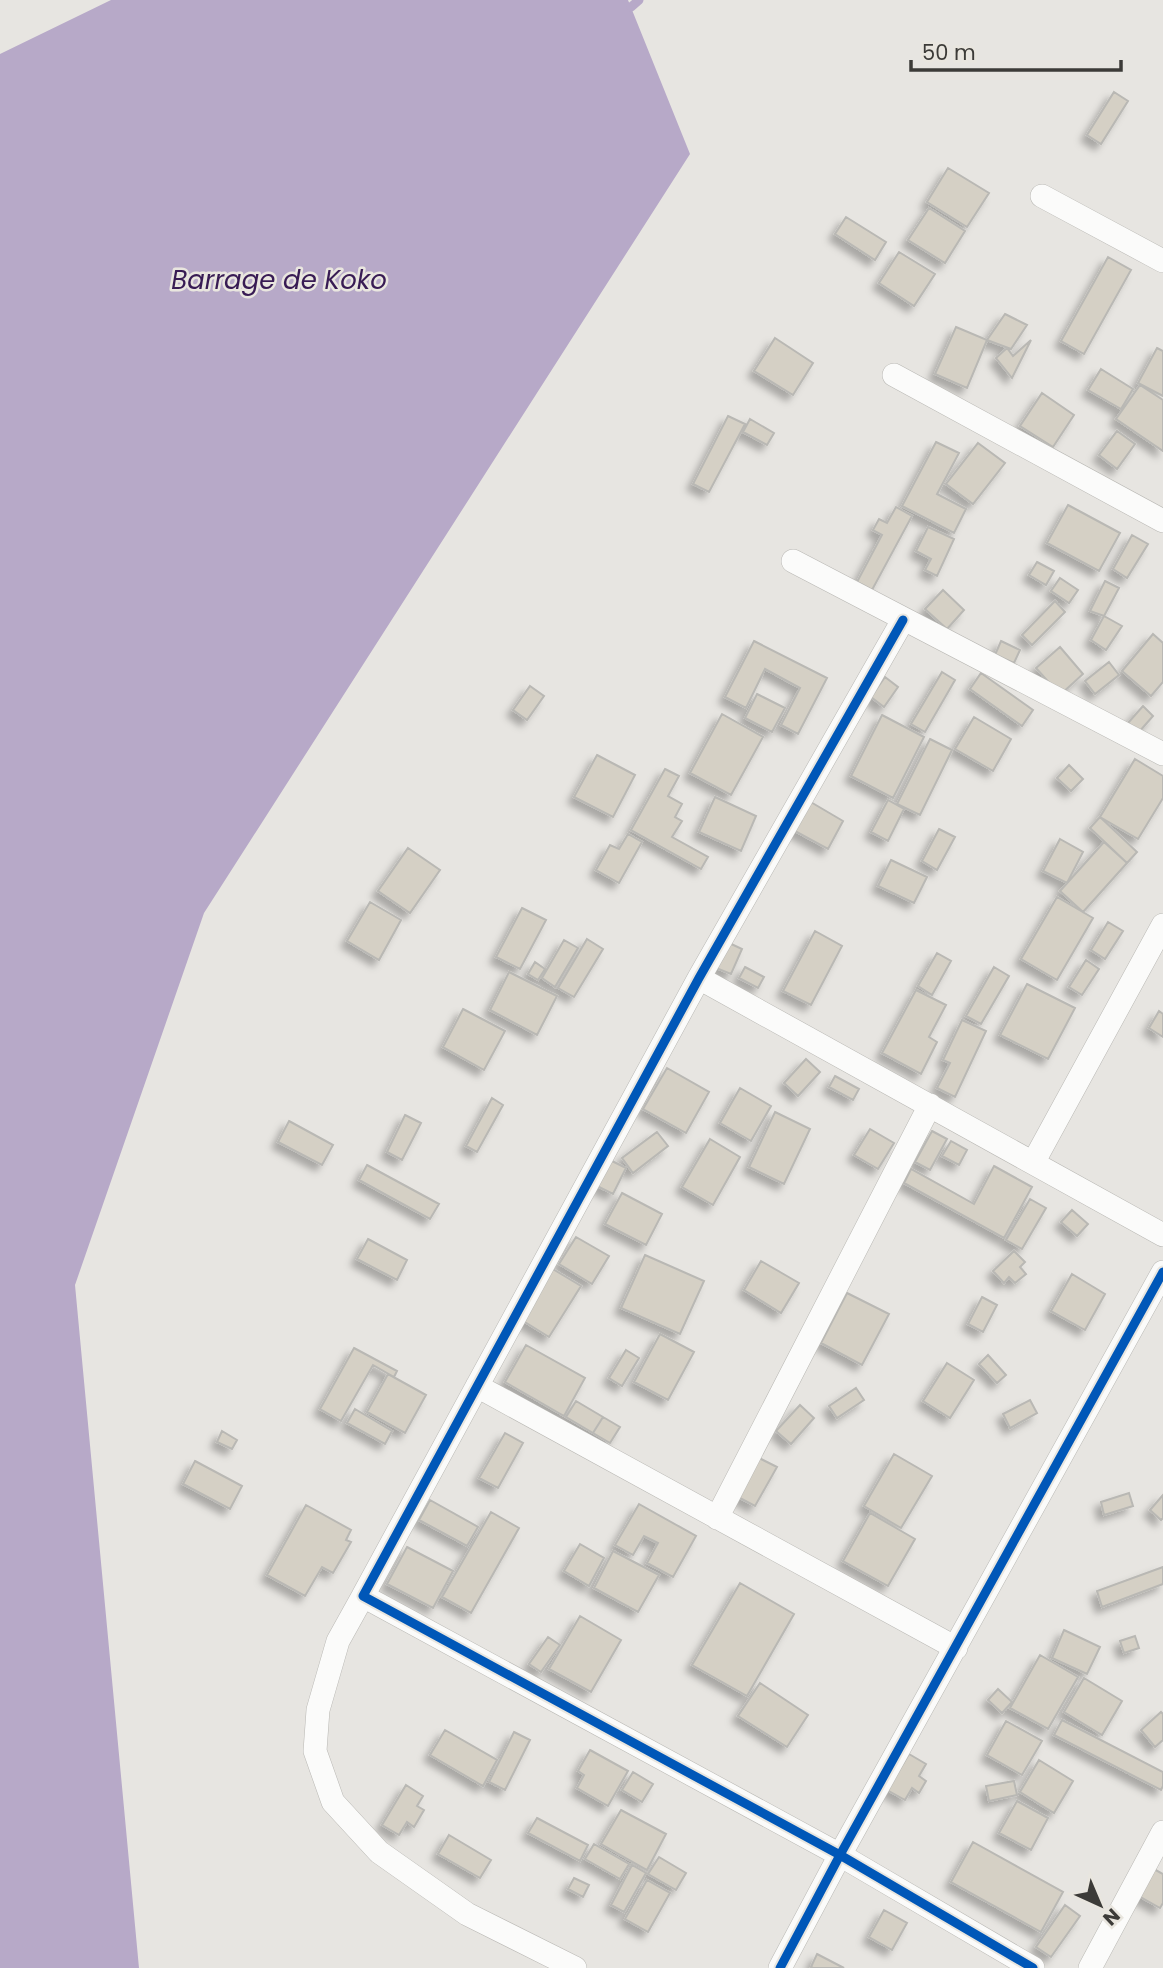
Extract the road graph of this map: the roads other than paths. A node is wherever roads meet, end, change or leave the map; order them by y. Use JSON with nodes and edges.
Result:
{"nodes":[{"id":1,"x":1042,"y":195,"type":"dead end"},
{"id":2,"x":1163,"y":261,"type":"edge"},
{"id":3,"x":894,"y":376,"type":"dead end"},
{"id":4,"x":1163,"y":521,"type":"edge"},
{"id":5,"x":793,"y":561,"type":"dead end"},
{"id":6,"x":903,"y":620,"type":"junction"},
{"id":7,"x":1163,"y":754,"type":"edge"},
{"id":8,"x":1163,"y":925,"type":"edge"},
{"id":9,"x":699,"y":978,"type":"junction"},
{"id":10,"x":930,"y":1105,"type":"junction"},
{"id":11,"x":1033,"y":1163,"type":"junction"},
{"id":12,"x":1163,"y":1235,"type":"edge"},
{"id":13,"x":1163,"y":1272,"type":"edge"},
{"id":14,"x":477,"y":1386,"type":"junction"},
{"id":15,"x":717,"y":1518,"type":"junction"},
{"id":16,"x":363,"y":1596,"type":"junction"},
{"id":17,"x":956,"y":1648,"type":"junction"},
{"id":18,"x":1163,"y":1832,"type":"edge"},
{"id":19,"x":840,"y":1855,"type":"junction"},
{"id":20,"x":575,"y":1968,"type":"edge"},
{"id":21,"x":780,"y":1968,"type":"edge"},
{"id":22,"x":1033,"y":1968,"type":"edge"},
{"id":23,"x":1090,"y":1968,"type":"edge"}],
"edges":[{"from":1,"to":2,"type":"street"},
{"from":3,"to":4,"type":"street"},
{"from":5,"to":6,"type":"street"},
{"from":6,"to":7,"type":"street"},
{"from":6,"to":9,"type":"street"},
{"from":8,"to":11,"type":"street"},
{"from":9,"to":10,"type":"street"},
{"from":9,"to":14,"type":"street"},
{"from":10,"to":11,"type":"street"},
{"from":10,"to":15,"type":"street"},
{"from":11,"to":12,"type":"street"},
{"from":13,"to":17,"type":"street"},
{"from":14,"to":15,"type":"street"},
{"from":14,"to":16,"type":"street"},
{"from":15,"to":17,"type":"street"},
{"from":16,"to":19,"type":"street"},
{"from":16,"to":20,"type":"street"},
{"from":17,"to":19,"type":"street"},
{"from":18,"to":23,"type":"street"},
{"from":19,"to":21,"type":"street"},
{"from":19,"to":22,"type":"street"}]}
